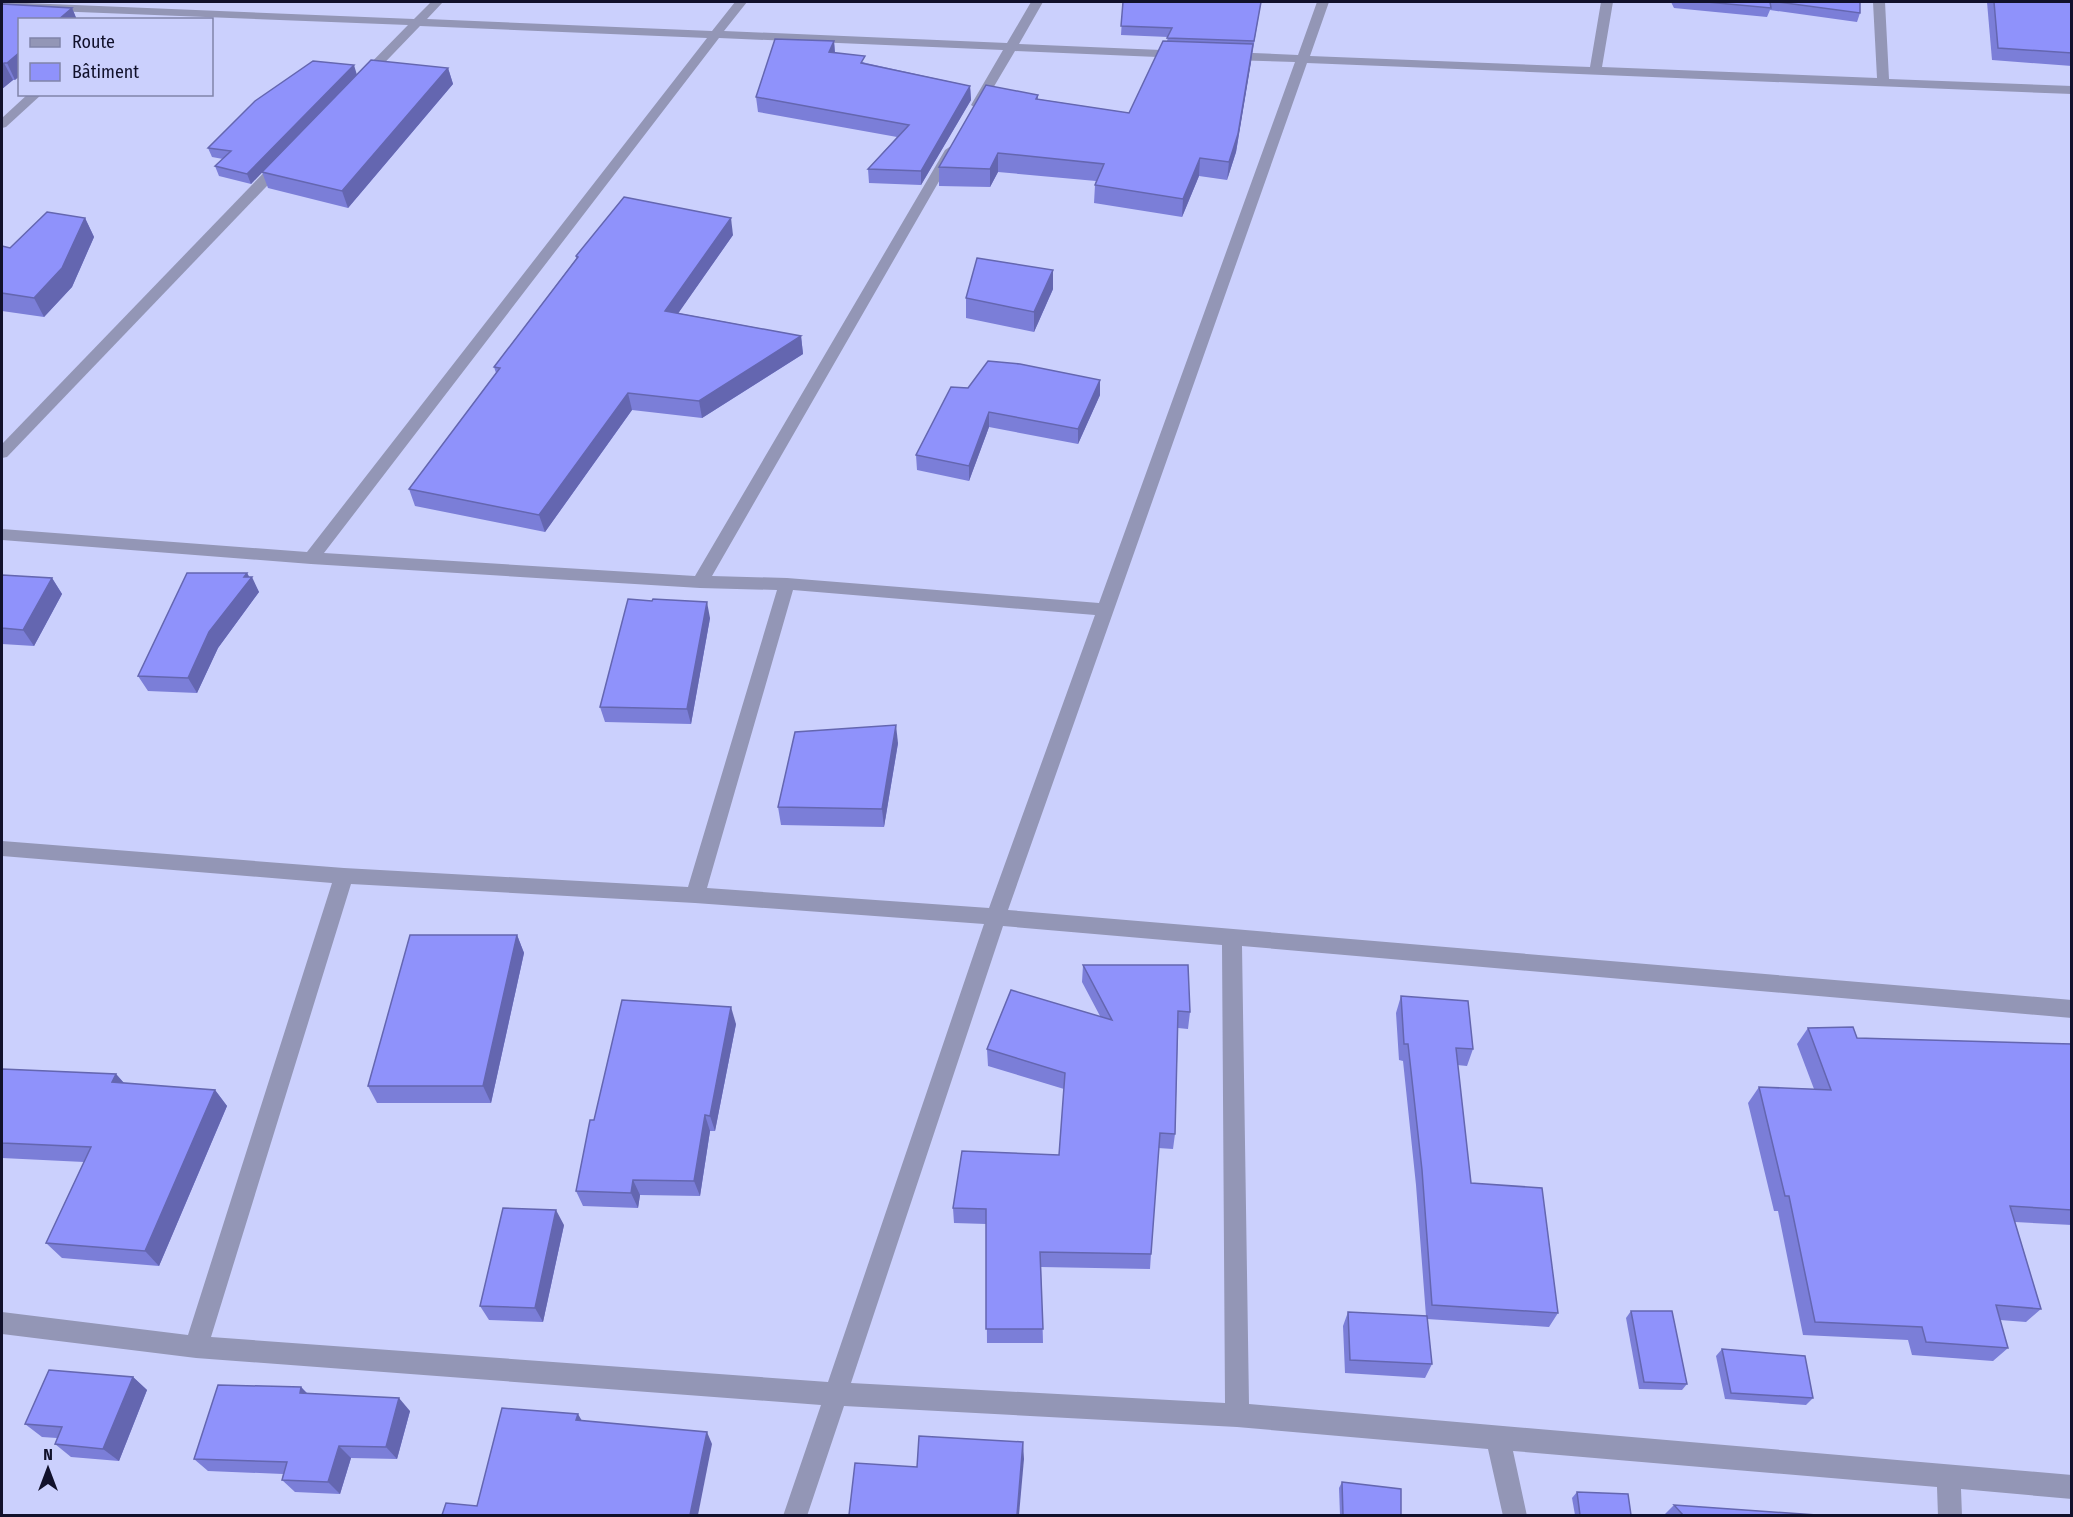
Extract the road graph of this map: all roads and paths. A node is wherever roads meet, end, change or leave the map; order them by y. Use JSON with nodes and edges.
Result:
{"nodes":[{"id":1,"x":148,"y":2,"type":"edge"},
{"id":2,"x":437,"y":2,"type":"edge"},
{"id":3,"x":741,"y":2,"type":"edge"},
{"id":4,"x":1037,"y":2,"type":"edge"},
{"id":5,"x":1323,"y":2,"type":"edge"},
{"id":6,"x":1607,"y":2,"type":"edge"},
{"id":7,"x":1879,"y":2,"type":"edge"},
{"id":8,"x":2,"y":5,"type":"edge"},
{"id":9,"x":136,"y":11,"type":"junction"},
{"id":10,"x":128,"y":18,"type":"edge"},
{"id":11,"x":417,"y":22,"type":"junction"},
{"id":12,"x":716,"y":35,"type":"junction"},
{"id":13,"x":1011,"y":47,"type":"junction"},
{"id":14,"x":1198,"y":54,"type":"edge"},
{"id":15,"x":1222,"y":55,"type":"edge"},
{"id":16,"x":1304,"y":59,"type":"junction"},
{"id":17,"x":1595,"y":71,"type":"junction"},
{"id":18,"x":1883,"y":82,"type":"junction"},
{"id":19,"x":2072,"y":90,"type":"edge"},
{"id":20,"x":350,"y":91,"type":"edge"},
{"id":21,"x":34,"y":96,"type":"edge"},
{"id":22,"x":969,"y":119,"type":"edge"},
{"id":23,"x":2,"y":124,"type":"edge"},
{"id":24,"x":957,"y":139,"type":"edge"},
{"id":25,"x":292,"y":152,"type":"edge"},
{"id":26,"x":2,"y":453,"type":"edge"},
{"id":27,"x":2,"y":535,"type":"edge"},
{"id":28,"x":311,"y":558,"type":"junction"},
{"id":29,"x":700,"y":582,"type":"junction"},
{"id":30,"x":787,"y":585,"type":"junction"},
{"id":31,"x":1107,"y":610,"type":"junction"},
{"id":32,"x":2,"y":848,"type":"edge"},
{"id":33,"x":344,"y":876,"type":"junction"},
{"id":34,"x":695,"y":895,"type":"junction"},
{"id":35,"x":996,"y":917,"type":"junction"},
{"id":36,"x":1232,"y":937,"type":"junction"},
{"id":37,"x":2072,"y":1009,"type":"edge"},
{"id":38,"x":2,"y":1323,"type":"edge"},
{"id":39,"x":196,"y":1347,"type":"junction"},
{"id":40,"x":835,"y":1394,"type":"junction"},
{"id":41,"x":1237,"y":1415,"type":"junction"},
{"id":42,"x":1498,"y":1438,"type":"junction"},
{"id":43,"x":1948,"y":1476,"type":"junction"},
{"id":44,"x":2072,"y":1487,"type":"edge"},
{"id":45,"x":795,"y":1515,"type":"edge"},
{"id":46,"x":1515,"y":1515,"type":"edge"},
{"id":47,"x":1950,"y":1515,"type":"edge"}],
"edges":[{"from":1,"to":9,"type":"street"},
{"from":2,"to":11,"type":"street"},
{"from":3,"to":12,"type":"street"},
{"from":4,"to":13,"type":"street"},
{"from":5,"to":16,"type":"street"},
{"from":6,"to":17,"type":"street"},
{"from":7,"to":18,"type":"street"},
{"from":8,"to":9,"type":"street"},
{"from":9,"to":10,"type":"street"},
{"from":9,"to":11,"type":"street"},
{"from":11,"to":12,"type":"street"},
{"from":11,"to":20,"type":"street"},
{"from":12,"to":13,"type":"street"},
{"from":12,"to":28,"type":"street"},
{"from":13,"to":14,"type":"street"},
{"from":13,"to":22,"type":"street"},
{"from":15,"to":16,"type":"street"},
{"from":16,"to":17,"type":"street"},
{"from":16,"to":31,"type":"street"},
{"from":17,"to":18,"type":"street"},
{"from":18,"to":19,"type":"street"},
{"from":21,"to":23,"type":"street"},
{"from":24,"to":29,"type":"street"},
{"from":25,"to":26,"type":"street"},
{"from":27,"to":28,"type":"street"},
{"from":28,"to":29,"type":"street"},
{"from":29,"to":30,"type":"street"},
{"from":30,"to":31,"type":"street"},
{"from":30,"to":34,"type":"street"},
{"from":31,"to":35,"type":"street"},
{"from":32,"to":33,"type":"street"},
{"from":33,"to":34,"type":"street"},
{"from":33,"to":39,"type":"street"},
{"from":34,"to":35,"type":"street"},
{"from":35,"to":36,"type":"street"},
{"from":35,"to":40,"type":"street"},
{"from":36,"to":37,"type":"street"},
{"from":36,"to":41,"type":"street"},
{"from":38,"to":39,"type":"street"},
{"from":39,"to":40,"type":"street"},
{"from":40,"to":41,"type":"street"},
{"from":40,"to":45,"type":"street"},
{"from":41,"to":42,"type":"street"},
{"from":42,"to":43,"type":"street"},
{"from":42,"to":46,"type":"street"},
{"from":43,"to":44,"type":"street"},
{"from":43,"to":47,"type":"street"}]}
